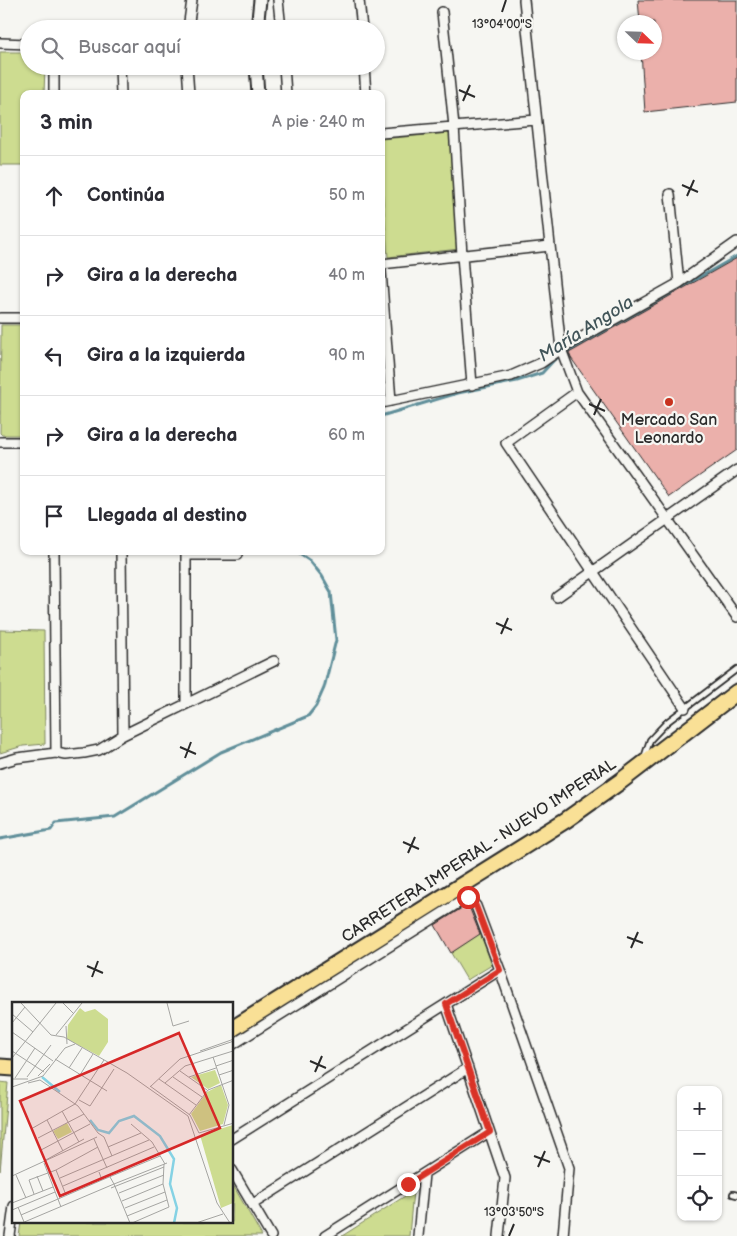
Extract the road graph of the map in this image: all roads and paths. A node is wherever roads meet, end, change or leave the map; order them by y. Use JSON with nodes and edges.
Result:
{"nodes":[{"id":1,"x":192,"y":0,"type":"edge"},
{"id":2,"x":260,"y":0,"type":"edge"},
{"id":3,"x":278,"y":0,"type":"edge"},
{"id":4,"x":360,"y":0,"type":"edge"},
{"id":5,"x":524,"y":0,"type":"edge"},
{"id":6,"x":442,"y":12,"type":"dead end"},
{"id":7,"x":189,"y":20,"type":"edge"},
{"id":8,"x":257,"y":20,"type":"edge"},
{"id":9,"x":280,"y":20,"type":"edge"},
{"id":10,"x":361,"y":20,"type":"edge"},
{"id":11,"x":0,"y":43,"type":"edge"},
{"id":12,"x":20,"y":44,"type":"edge"},
{"id":13,"x":54,"y":75,"type":"edge"},
{"id":14,"x":120,"y":75,"type":"edge"},
{"id":15,"x":188,"y":75,"type":"edge"},
{"id":16,"x":257,"y":75,"type":"edge"},
{"id":17,"x":285,"y":75,"type":"edge"},
{"id":18,"x":365,"y":75,"type":"edge"},
{"id":19,"x":54,"y":90,"type":"edge"},
{"id":20,"x":121,"y":90,"type":"edge"},
{"id":21,"x":189,"y":90,"type":"edge"},
{"id":22,"x":258,"y":90,"type":"edge"},
{"id":23,"x":286,"y":90,"type":"edge"},
{"id":24,"x":366,"y":90,"type":"edge"},
{"id":25,"x":536,"y":120,"type":"junction"},
{"id":26,"x":454,"y":126,"type":"junction"},
{"id":27,"x":385,"y":134,"type":"edge"},
{"id":28,"x":670,"y":194,"type":"dead end"},
{"id":29,"x":737,"y":242,"type":"edge"},
{"id":30,"x":550,"y":246,"type":"junction"},
{"id":31,"x":462,"y":255,"type":"junction"},
{"id":32,"x":385,"y":264,"type":"edge"},
{"id":33,"x":679,"y":283,"type":"junction"},
{"id":34,"x":0,"y":318,"type":"edge"},
{"id":35,"x":20,"y":318,"type":"edge"},
{"id":36,"x":385,"y":323,"type":"edge"},
{"id":37,"x":563,"y":353,"type":"junction"},
{"id":38,"x":472,"y":385,"type":"junction"},
{"id":39,"x":577,"y":392,"type":"junction"},
{"id":40,"x":391,"y":401,"type":"junction"},
{"id":41,"x":385,"y":402,"type":"edge"},
{"id":42,"x":0,"y":442,"type":"edge"},
{"id":43,"x":20,"y":442,"type":"edge"},
{"id":44,"x":737,"y":470,"type":"edge"},
{"id":45,"x":666,"y":519,"type":"junction"},
{"id":46,"x":54,"y":555,"type":"edge"},
{"id":47,"x":121,"y":555,"type":"edge"},
{"id":48,"x":186,"y":555,"type":"edge"},
{"id":49,"x":593,"y":571,"type":"junction"},
{"id":50,"x":556,"y":597,"type":"dead end"},
{"id":51,"x":737,"y":617,"type":"edge"},
{"id":52,"x":274,"y":661,"type":"dead end"},
{"id":53,"x":737,"y":669,"type":"edge"},
{"id":54,"x":737,"y":692,"type":"edge"},
{"id":55,"x":186,"y":704,"type":"junction"},
{"id":56,"x":685,"y":708,"type":"junction"},
{"id":57,"x":123,"y":735,"type":"junction"},
{"id":58,"x":56,"y":753,"type":"junction"},
{"id":59,"x":0,"y":764,"type":"edge"},
{"id":60,"x":642,"y":765,"type":"junction"},
{"id":61,"x":464,"y":892,"type":"junction"},
{"id":62,"x":500,"y":970,"type":"junction"},
{"id":63,"x":446,"y":1004,"type":"junction"},
{"id":64,"x":234,"y":1028,"type":"edge"},
{"id":65,"x":234,"y":1043,"type":"edge"},
{"id":66,"x":468,"y":1068,"type":"junction"},
{"id":67,"x":490,"y":1132,"type":"junction"},
{"id":68,"x":234,"y":1137,"type":"edge"},
{"id":69,"x":234,"y":1173,"type":"edge"},
{"id":70,"x":424,"y":1174,"type":"junction"},
{"id":71,"x":253,"y":1204,"type":"junction"},
{"id":72,"x":12,"y":1221,"type":"edge"},
{"id":73,"x":10,"y":1236,"type":"edge"},
{"id":74,"x":271,"y":1236,"type":"edge"},
{"id":75,"x":325,"y":1236,"type":"edge"},
{"id":76,"x":418,"y":1236,"type":"edge"},
{"id":77,"x":499,"y":1236,"type":"edge"},
{"id":78,"x":563,"y":1236,"type":"edge"}],
"edges":[{"from":1,"to":7,"type":"street"},
{"from":2,"to":8,"type":"street"},
{"from":3,"to":9,"type":"street"},
{"from":4,"to":10,"type":"street"},
{"from":5,"to":25,"type":"street"},
{"from":6,"to":26,"type":"street"},
{"from":11,"to":12,"type":"street"},
{"from":13,"to":19,"type":"street"},
{"from":14,"to":20,"type":"street"},
{"from":15,"to":21,"type":"street"},
{"from":16,"to":22,"type":"street"},
{"from":17,"to":23,"type":"street"},
{"from":18,"to":24,"type":"street"},
{"from":25,"to":26,"type":"street"},
{"from":25,"to":30,"type":"street"},
{"from":26,"to":27,"type":"street"},
{"from":26,"to":31,"type":"street"},
{"from":28,"to":33,"type":"street"},
{"from":29,"to":33,"type":"street"},
{"from":30,"to":31,"type":"street"},
{"from":30,"to":37,"type":"street"},
{"from":31,"to":32,"type":"street"},
{"from":31,"to":38,"type":"street"},
{"from":33,"to":37,"type":"street"},
{"from":34,"to":35,"type":"street"},
{"from":36,"to":40,"type":"street"},
{"from":37,"to":38,"type":"street"},
{"from":37,"to":39,"type":"street"},
{"from":38,"to":40,"type":"street"},
{"from":39,"to":45,"type":"street"},
{"from":39,"to":49,"type":"street"},
{"from":40,"to":41,"type":"street"},
{"from":42,"to":43,"type":"street"},
{"from":44,"to":45,"type":"street"},
{"from":45,"to":49,"type":"street"},
{"from":45,"to":51,"type":"street"},
{"from":46,"to":58,"type":"street"},
{"from":47,"to":57,"type":"street"},
{"from":48,"to":55,"type":"street"},
{"from":49,"to":50,"type":"street"},
{"from":49,"to":56,"type":"street"},
{"from":52,"to":55,"type":"street"},
{"from":53,"to":56,"type":"lane"},
{"from":54,"to":60,"type":"highway","name":"CARRETERA IMPERIAL - NUEVO IMPERIAL"},
{"from":55,"to":57,"type":"street"},
{"from":56,"to":60,"type":"lane"},
{"from":57,"to":58,"type":"street"},
{"from":58,"to":59,"type":"street"},
{"from":60,"to":61,"type":"highway","name":"CARRETERA IMPERIAL - NUEVO IMPERIAL"},
{"from":61,"to":62,"type":"street"},
{"from":61,"to":64,"type":"highway","name":"CARRETERA IMPERIAL - NUEVO IMPERIAL"},
{"from":61,"to":65,"type":"street"},
{"from":62,"to":63,"type":"street"},
{"from":62,"to":78,"type":"street"},
{"from":63,"to":66,"type":"street"},
{"from":63,"to":68,"type":"street"},
{"from":66,"to":67,"type":"street"},
{"from":66,"to":71,"type":"street"},
{"from":67,"to":70,"type":"street"},
{"from":67,"to":77,"type":"street"},
{"from":69,"to":71,"type":"street"},
{"from":70,"to":75,"type":"street"},
{"from":70,"to":76,"type":"street"},
{"from":71,"to":74,"type":"street"},
{"from":72,"to":73,"type":"street"}]}
